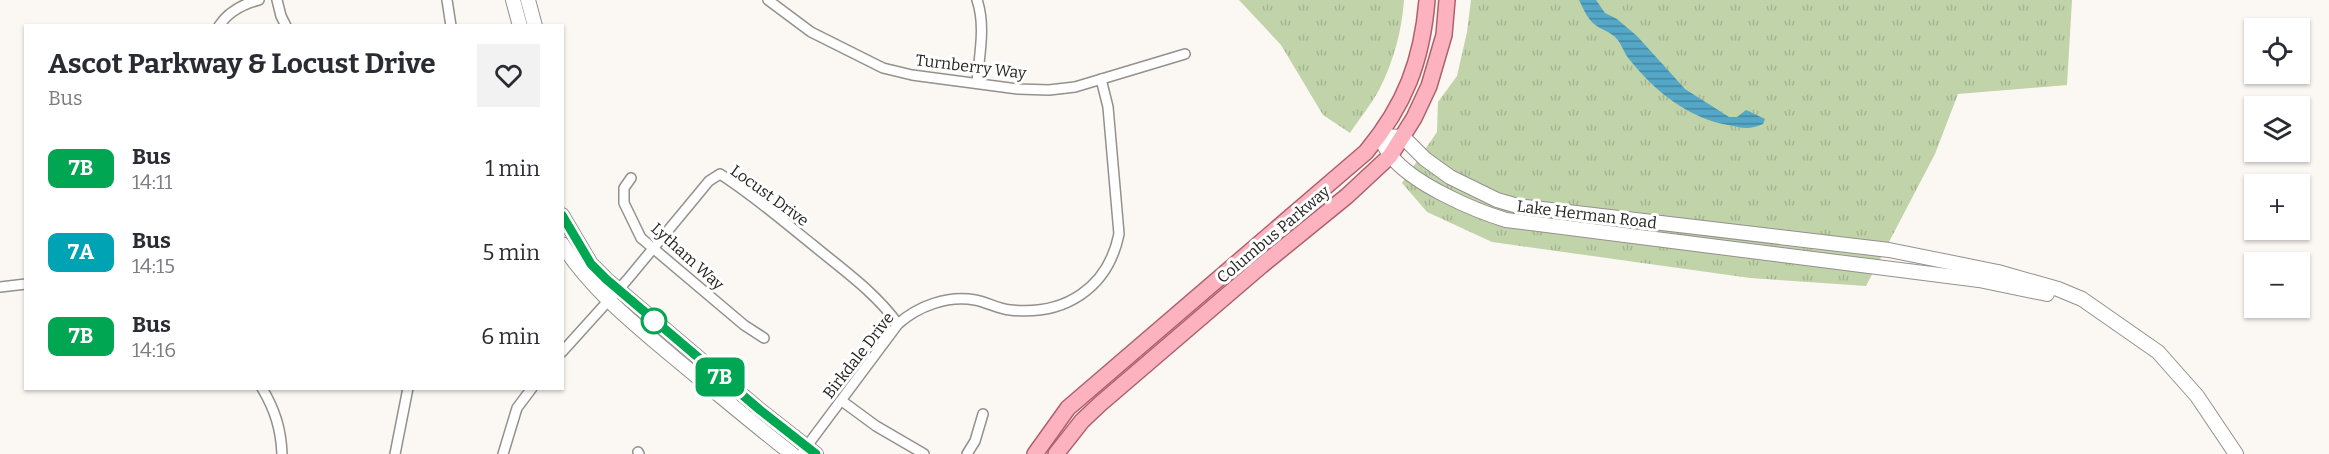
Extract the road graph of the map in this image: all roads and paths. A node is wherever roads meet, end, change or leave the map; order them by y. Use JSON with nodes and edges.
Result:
{"nodes":[{"id":1,"x":259,"y":0,"type":"edge"},
{"id":2,"x":277,"y":0,"type":"edge"},
{"id":3,"x":447,"y":0,"type":"edge"},
{"id":4,"x":513,"y":0,"type":"edge"},
{"id":5,"x":528,"y":0,"type":"edge"},
{"id":6,"x":768,"y":0,"type":"edge"},
{"id":7,"x":977,"y":0,"type":"edge"},
{"id":8,"x":1427,"y":0,"type":"edge"},
{"id":9,"x":1447,"y":0,"type":"edge"},
{"id":10,"x":221,"y":24,"type":"edge"},
{"id":11,"x":285,"y":24,"type":"edge"},
{"id":12,"x":451,"y":24,"type":"edge"},
{"id":13,"x":519,"y":24,"type":"edge"},
{"id":14,"x":534,"y":24,"type":"edge"},
{"id":15,"x":1185,"y":54,"type":"dead end"},
{"id":16,"x":1101,"y":79,"type":"junction"},
{"id":17,"x":977,"y":83,"type":"junction"},
{"id":18,"x":1379,"y":136,"type":"junction"},
{"id":19,"x":1402,"y":137,"type":"junction"},
{"id":20,"x":1390,"y":156,"type":"junction"},
{"id":21,"x":631,"y":178,"type":"dead end"},
{"id":22,"x":564,"y":218,"type":"edge"},
{"id":23,"x":564,"y":247,"type":"edge"},
{"id":24,"x":653,"y":248,"type":"junction"},
{"id":25,"x":24,"y":284,"type":"edge"},
{"id":26,"x":0,"y":287,"type":"edge"},
{"id":27,"x":613,"y":295,"type":"junction"},
{"id":28,"x":2106,"y":315,"type":"junction"},
{"id":29,"x":898,"y":324,"type":"junction"},
{"id":30,"x":764,"y":338,"type":"dead end"},
{"id":31,"x":564,"y":350,"type":"edge"},
{"id":32,"x":263,"y":390,"type":"edge"},
{"id":33,"x":408,"y":390,"type":"edge"},
{"id":34,"x":530,"y":390,"type":"edge"},
{"id":35,"x":842,"y":401,"type":"junction"},
{"id":36,"x":983,"y":414,"type":"dead end"},
{"id":37,"x":808,"y":452,"type":"edge"},
{"id":38,"x":282,"y":454,"type":"edge"},
{"id":39,"x":395,"y":454,"type":"edge"},
{"id":40,"x":503,"y":454,"type":"edge"},
{"id":41,"x":792,"y":454,"type":"edge"},
{"id":42,"x":924,"y":454,"type":"edge"},
{"id":43,"x":966,"y":454,"type":"edge"},
{"id":44,"x":1035,"y":454,"type":"edge"},
{"id":45,"x":1056,"y":454,"type":"edge"},
{"id":46,"x":2236,"y":454,"type":"edge"}],
"edges":[{"from":1,"to":10,"type":"street"},
{"from":2,"to":11,"type":"street"},
{"from":3,"to":12,"type":"street"},
{"from":4,"to":13,"type":"main road"},
{"from":5,"to":14,"type":"main road"},
{"from":6,"to":17,"type":"street","name":"Turnberry Way"},
{"from":7,"to":17,"type":"street"},
{"from":8,"to":18,"type":"main road","name":"Columbus Parkway"},
{"from":9,"to":19,"type":"main road","name":"Columbus Parkway"},
{"from":15,"to":16,"type":"street","name":"Turnberry Way"},
{"from":16,"to":17,"type":"street","name":"Turnberry Way"},
{"from":16,"to":29,"type":"street","name":"Birkdale Drive"},
{"from":18,"to":19,"type":"main road"},
{"from":18,"to":20,"type":"main road","name":"Lake Herman Road"},
{"from":18,"to":44,"type":"main road","name":"Columbus Parkway"},
{"from":19,"to":20,"type":"main road","name":"Columbus Parkway"},
{"from":19,"to":28,"type":"main road","name":"Lake Herman Road"},
{"from":20,"to":28,"type":"main road","name":"Lake Herman Road"},
{"from":20,"to":45,"type":"main road","name":"Columbus Parkway"},
{"from":21,"to":24,"type":"street","name":"Lytham Way"},
{"from":22,"to":27,"type":"main road"},
{"from":23,"to":27,"type":"main road"},
{"from":24,"to":27,"type":"street","name":"Locust Drive"},
{"from":24,"to":29,"type":"street","name":"Locust Drive"},
{"from":24,"to":30,"type":"street","name":"Lytham Way"},
{"from":25,"to":26,"type":"street"},
{"from":27,"to":31,"type":"street","name":"Locust Drive"},
{"from":27,"to":37,"type":"main road"},
{"from":27,"to":41,"type":"main road"},
{"from":28,"to":46,"type":"main road","name":"Lake Herman Road"},
{"from":29,"to":35,"type":"street","name":"Birkdale Drive"},
{"from":32,"to":38,"type":"street"},
{"from":33,"to":39,"type":"street"},
{"from":34,"to":40,"type":"street"},
{"from":35,"to":37,"type":"street","name":"Birkdale Drive"},
{"from":35,"to":42,"type":"street"},
{"from":36,"to":43,"type":"street"}]}
